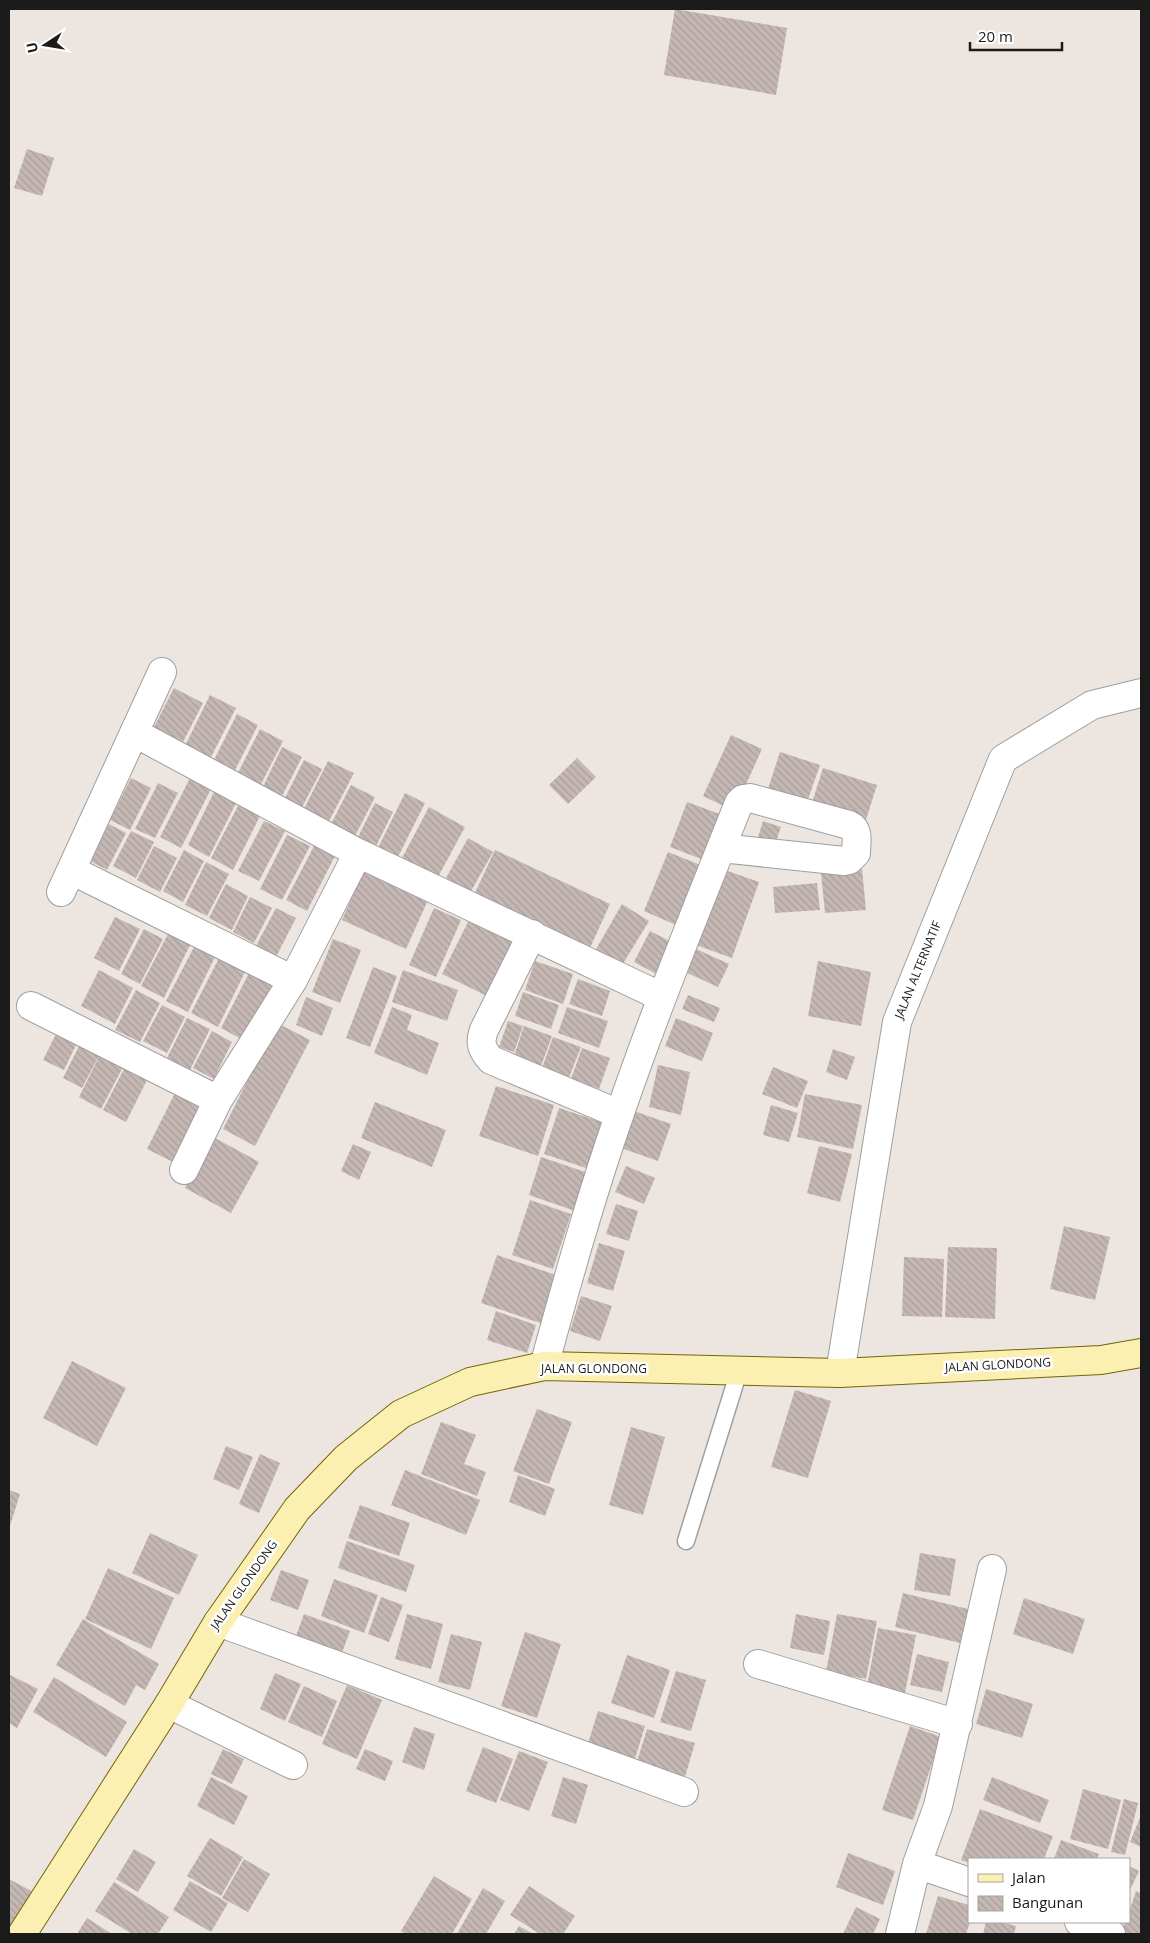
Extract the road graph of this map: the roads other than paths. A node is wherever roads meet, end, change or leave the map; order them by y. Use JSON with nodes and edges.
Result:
{"nodes":[{"id":1,"x":162,"y":672,"type":"dead end"},
{"id":2,"x":1141,"y":693,"type":"edge"},
{"id":3,"x":135,"y":733,"type":"junction"},
{"id":4,"x":721,"y":848,"type":"dead end"},
{"id":5,"x":358,"y":853,"type":"junction"},
{"id":6,"x":532,"y":934,"type":"junction"},
{"id":7,"x":293,"y":980,"type":"junction"},
{"id":8,"x":662,"y":997,"type":"junction"},
{"id":9,"x":31,"y":1006,"type":"dead end"},
{"id":10,"x":218,"y":1100,"type":"junction"},
{"id":11,"x":619,"y":1114,"type":"junction"},
{"id":12,"x":184,"y":1170,"type":"dead end"},
{"id":13,"x":1141,"y":1353,"type":"edge"},
{"id":14,"x":1101,"y":1360,"type":"junction"},
{"id":15,"x":544,"y":1366,"type":"junction"},
{"id":16,"x":1141,"y":1368,"type":"edge"},
{"id":17,"x":739,"y":1371,"type":"junction"},
{"id":18,"x":840,"y":1373,"type":"junction"},
{"id":19,"x":686,"y":1541,"type":"dead end"},
{"id":20,"x":992,"y":1569,"type":"dead end"},
{"id":21,"x":218,"y":1622,"type":"junction"},
{"id":22,"x":758,"y":1664,"type":"dead end"},
{"id":23,"x":169,"y":1704,"type":"junction"},
{"id":24,"x":958,"y":1724,"type":"junction"},
{"id":25,"x":293,"y":1765,"type":"dead end"},
{"id":26,"x":684,"y":1792,"type":"dead end"},
{"id":27,"x":917,"y":1864,"type":"junction"},
{"id":28,"x":968,"y":1882,"type":"edge"},
{"id":29,"x":1082,"y":1923,"type":"edge"},
{"id":30,"x":22,"y":1934,"type":"edge"},
{"id":31,"x":900,"y":1934,"type":"edge"},
{"id":32,"x":1111,"y":1934,"type":"edge"}],
"edges":[{"from":1,"to":3,"type":"street"},
{"from":2,"to":18,"type":"street","name":"JALAN ALTERNATIF"},
{"from":3,"to":5,"type":"street"},
{"from":3,"to":7,"type":"street"},
{"from":4,"to":8,"type":"street"},
{"from":5,"to":6,"type":"street"},
{"from":5,"to":7,"type":"street"},
{"from":6,"to":8,"type":"street"},
{"from":6,"to":11,"type":"street"},
{"from":7,"to":10,"type":"street"},
{"from":8,"to":11,"type":"street"},
{"from":9,"to":10,"type":"street"},
{"from":10,"to":12,"type":"street"},
{"from":11,"to":15,"type":"street"},
{"from":13,"to":14,"type":"main road","name":"JALAN GLONDONG"},
{"from":14,"to":16,"type":"street"},
{"from":14,"to":18,"type":"main road","name":"JALAN GLONDONG"},
{"from":15,"to":17,"type":"main road","name":"JALAN GLONDONG"},
{"from":15,"to":21,"type":"main road","name":"JALAN GLONDONG"},
{"from":17,"to":18,"type":"main road","name":"JALAN GLONDONG"},
{"from":17,"to":19,"type":"lane"},
{"from":20,"to":24,"type":"street"},
{"from":21,"to":23,"type":"main road","name":"JALAN GLONDONG"},
{"from":21,"to":26,"type":"street"},
{"from":22,"to":24,"type":"street"},
{"from":23,"to":25,"type":"street"},
{"from":23,"to":30,"type":"main road","name":"JALAN GLONDONG"},
{"from":24,"to":27,"type":"street"},
{"from":27,"to":28,"type":"street"},
{"from":27,"to":31,"type":"street"},
{"from":29,"to":32,"type":"street"}]}
